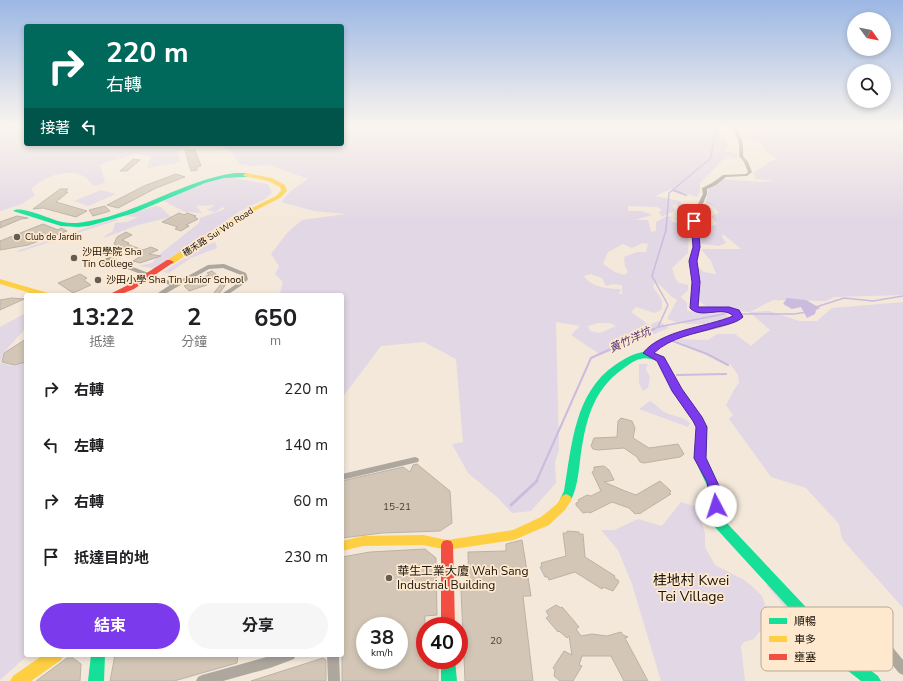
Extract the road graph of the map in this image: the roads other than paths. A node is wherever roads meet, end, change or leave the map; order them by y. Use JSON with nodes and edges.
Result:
{"nodes":[{"id":1,"x":742,"y":157,"type":"edge"},
{"id":2,"x":16,"y":211,"type":"dead end"},
{"id":3,"x":114,"y":262,"type":"dead end"},
{"id":4,"x":152,"y":275,"type":"junction"},
{"id":5,"x":0,"y":281,"type":"edge"},
{"id":6,"x":175,"y":285,"type":"junction"},
{"id":7,"x":39,"y":293,"type":"edge"},
{"id":8,"x":117,"y":293,"type":"edge"},
{"id":9,"x":161,"y":293,"type":"edge"},
{"id":10,"x":226,"y":293,"type":"edge"},
{"id":11,"x":647,"y":353,"type":"junction"},
{"id":12,"x":415,"y":460,"type":"dead end"},
{"id":13,"x":344,"y":477,"type":"edge"},
{"id":14,"x":448,"y":545,"type":"junction"},
{"id":15,"x":344,"y":546,"type":"edge"},
{"id":16,"x":796,"y":607,"type":"edge"},
{"id":17,"x":448,"y":617,"type":"edge"},
{"id":18,"x":53,"y":657,"type":"edge"},
{"id":19,"x":98,"y":657,"type":"edge"},
{"id":20,"x":284,"y":657,"type":"edge"},
{"id":21,"x":333,"y":657,"type":"edge"},
{"id":22,"x":893,"y":657,"type":"edge"},
{"id":23,"x":448,"y":669,"type":"edge"},
{"id":24,"x":903,"y":669,"type":"edge"},
{"id":25,"x":860,"y":671,"type":"edge"},
{"id":26,"x":18,"y":681,"type":"edge"},
{"id":27,"x":96,"y":681,"type":"edge"},
{"id":28,"x":202,"y":681,"type":"edge"},
{"id":29,"x":334,"y":681,"type":"edge"},
{"id":30,"x":449,"y":681,"type":"edge"},
{"id":31,"x":873,"y":681,"type":"edge"}],
"edges":[{"from":1,"to":11,"type":"street"},
{"from":2,"to":4,"type":"street","name":"穗禾路 Sui Wo Road"},
{"from":3,"to":4,"type":"street"},
{"from":4,"to":6,"type":"street"},
{"from":4,"to":8,"type":"street","name":"穗禾路 Sui Wo Road"},
{"from":5,"to":7,"type":"street"},
{"from":6,"to":9,"type":"street"},
{"from":6,"to":10,"type":"street"},
{"from":11,"to":14,"type":"street"},
{"from":11,"to":16,"type":"street"},
{"from":12,"to":13,"type":"street"},
{"from":14,"to":15,"type":"street"},
{"from":14,"to":17,"type":"street"},
{"from":18,"to":26,"type":"street"},
{"from":19,"to":27,"type":"street"},
{"from":20,"to":28,"type":"street"},
{"from":21,"to":29,"type":"street"},
{"from":22,"to":24,"type":"street"},
{"from":23,"to":30,"type":"street"},
{"from":25,"to":31,"type":"street"}]}
